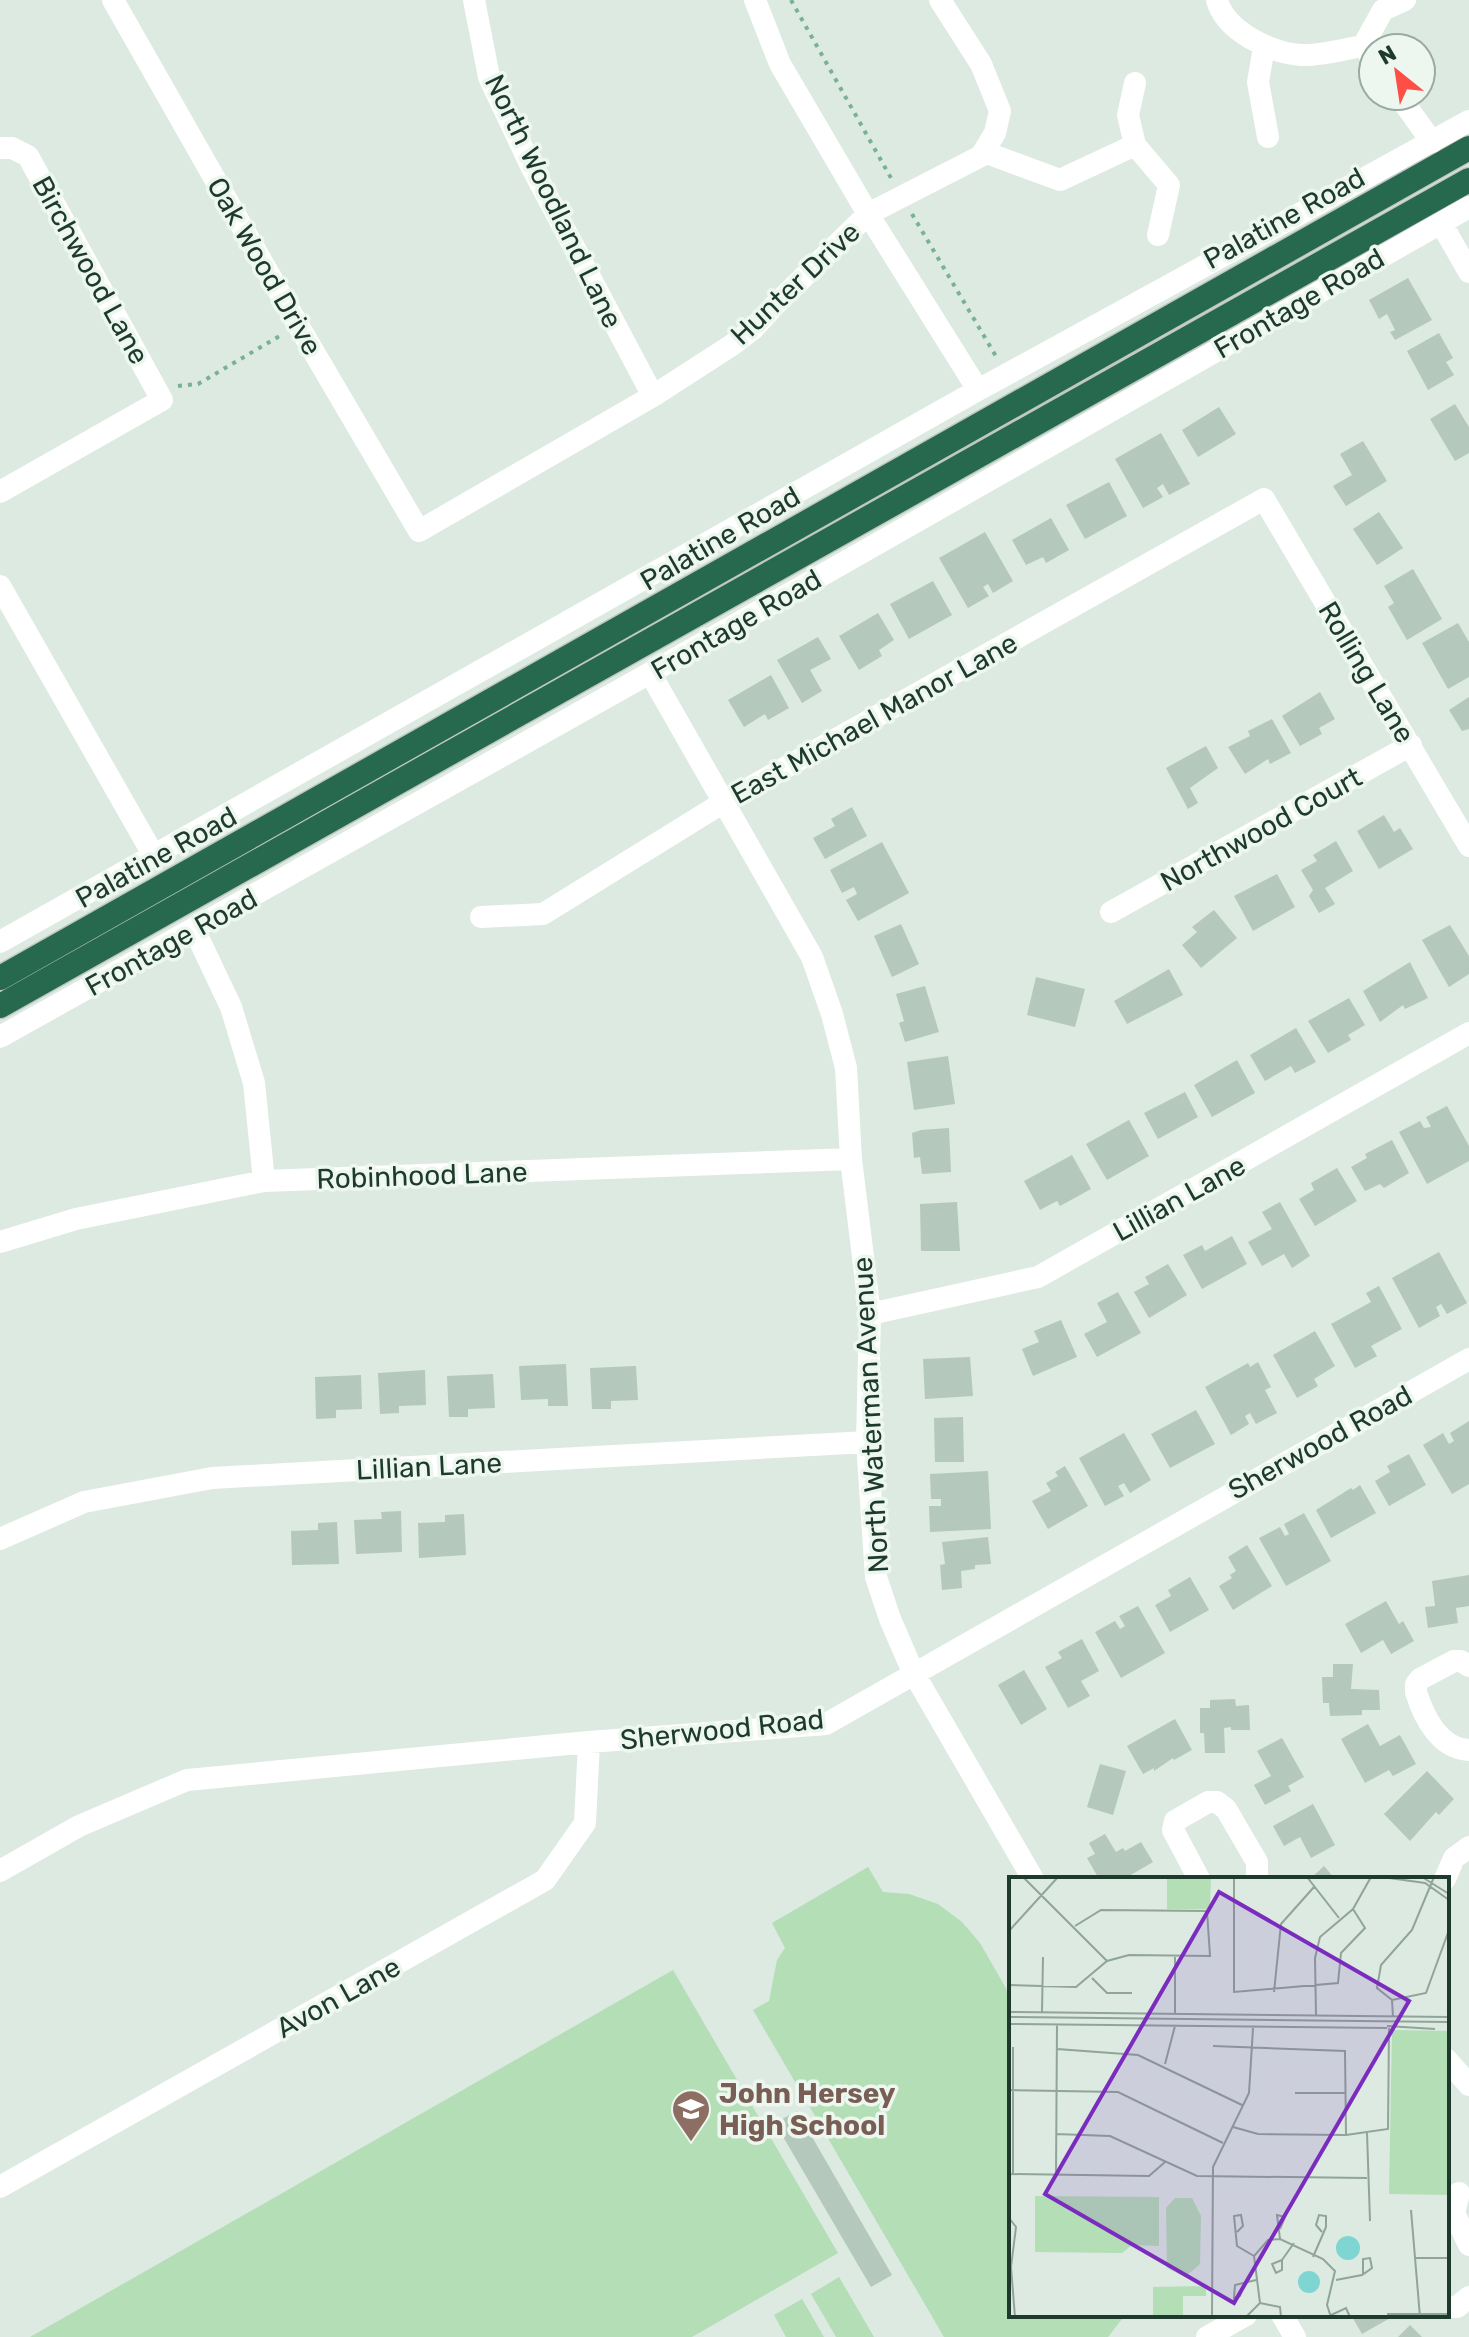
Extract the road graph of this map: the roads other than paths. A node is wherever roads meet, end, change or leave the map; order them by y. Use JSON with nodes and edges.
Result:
{"nodes":[{"id":1,"x":113,"y":0,"type":"edge"},
{"id":2,"x":474,"y":0,"type":"edge"},
{"id":3,"x":755,"y":0,"type":"edge"},
{"id":4,"x":941,"y":0,"type":"edge"},
{"id":5,"x":1217,"y":0,"type":"edge"},
{"id":6,"x":1405,"y":0,"type":"edge"},
{"id":7,"x":1375,"y":32,"type":"edge"},
{"id":8,"x":1264,"y":47,"type":"junction"},
{"id":9,"x":1357,"y":53,"type":"edge"},
{"id":10,"x":1135,"y":83,"type":"dead end"},
{"id":11,"x":1410,"y":112,"type":"edge"},
{"id":12,"x":1469,"y":121,"type":"edge"},
{"id":13,"x":1268,"y":137,"type":"dead end"},
{"id":14,"x":1432,"y":142,"type":"junction"},
{"id":15,"x":1135,"y":145,"type":"junction"},
{"id":16,"x":6,"y":148,"type":"edge"},
{"id":17,"x":1469,"y":148,"type":"edge"},
{"id":18,"x":984,"y":152,"type":"junction"},
{"id":19,"x":1469,"y":180,"type":"edge"},
{"id":20,"x":1469,"y":191,"type":"edge"},
{"id":21,"x":1469,"y":207,"type":"edge"},
{"id":22,"x":868,"y":214,"type":"junction"},
{"id":23,"x":1441,"y":223,"type":"junction"},
{"id":24,"x":1158,"y":235,"type":"dead end"},
{"id":25,"x":1469,"y":272,"type":"edge"},
{"id":26,"x":1299,"y":276,"type":"junction"},
{"id":27,"x":978,"y":390,"type":"junction"},
{"id":28,"x":653,"y":396,"type":"junction"},
{"id":29,"x":0,"y":492,"type":"edge"},
{"id":30,"x":1264,"y":499,"type":"joint"},
{"id":31,"x":419,"y":531,"type":"joint"},
{"id":32,"x":0,"y":586,"type":"edge"},
{"id":33,"x":650,"y":673,"type":"junction"},
{"id":34,"x":1411,"y":745,"type":"junction"},
{"id":35,"x":724,"y":802,"type":"junction"},
{"id":36,"x":1469,"y":846,"type":"edge"},
{"id":37,"x":154,"y":856,"type":"junction"},
{"id":38,"x":1111,"y":912,"type":"dead end"},
{"id":39,"x":481,"y":917,"type":"dead end"},
{"id":40,"x":194,"y":929,"type":"junction"},
{"id":41,"x":0,"y":942,"type":"edge"},
{"id":42,"x":0,"y":978,"type":"edge"},
{"id":43,"x":0,"y":1006,"type":"edge"},
{"id":44,"x":1469,"y":1033,"type":"edge"},
{"id":45,"x":0,"y":1037,"type":"edge"},
{"id":46,"x":851,"y":1159,"type":"junction"},
{"id":47,"x":264,"y":1181,"type":"junction"},
{"id":48,"x":0,"y":1242,"type":"edge"},
{"id":49,"x":870,"y":1314,"type":"junction"},
{"id":50,"x":1469,"y":1359,"type":"edge"},
{"id":51,"x":867,"y":1442,"type":"junction"},
{"id":52,"x":0,"y":1539,"type":"edge"},
{"id":53,"x":1469,"y":1666,"type":"edge"},
{"id":54,"x":913,"y":1672,"type":"junction"},
{"id":55,"x":589,"y":1742,"type":"junction"},
{"id":56,"x":1469,"y":1750,"type":"edge"},
{"id":57,"x":1469,"y":1847,"type":"edge"},
{"id":58,"x":0,"y":1871,"type":"edge"},
{"id":59,"x":1032,"y":1877,"type":"edge"},
{"id":60,"x":1198,"y":1877,"type":"edge"},
{"id":61,"x":1257,"y":1877,"type":"edge"},
{"id":62,"x":1446,"y":1877,"type":"edge"},
{"id":63,"x":1449,"y":2062,"type":"edge"},
{"id":64,"x":1469,"y":2085,"type":"edge"},
{"id":65,"x":0,"y":2186,"type":"edge"},
{"id":66,"x":1458,"y":2193,"type":"edge"},
{"id":67,"x":1469,"y":2245,"type":"edge"},
{"id":68,"x":1469,"y":2297,"type":"edge"},
{"id":69,"x":1449,"y":2307,"type":"edge"},
{"id":70,"x":1242,"y":2317,"type":"edge"},
{"id":71,"x":1283,"y":2317,"type":"edge"},
{"id":72,"x":1207,"y":2337,"type":"edge"},
{"id":73,"x":1295,"y":2337,"type":"edge"}],
"edges":[{"from":1,"to":31,"type":"street","name":"Oak Wood Drive"},
{"from":2,"to":28,"type":"street","name":"North Woodland Lane"},
{"from":3,"to":22,"type":"street"},
{"from":4,"to":18,"type":"street"},
{"from":5,"to":8,"type":"street"},
{"from":6,"to":7,"type":"street"},
{"from":8,"to":9,"type":"street"},
{"from":8,"to":13,"type":"street"},
{"from":10,"to":15,"type":"street"},
{"from":11,"to":14,"type":"street"},
{"from":12,"to":14,"type":"street"},
{"from":14,"to":27,"type":"street"},
{"from":15,"to":18,"type":"street"},
{"from":15,"to":24,"type":"street"},
{"from":16,"to":29,"type":"street","name":"Birchwood Lane"},
{"from":17,"to":42,"type":"highway","name":"Palatine Road"},
{"from":18,"to":22,"type":"street","name":"Hunter Drive"},
{"from":19,"to":26,"type":"highway","name":"Palatine Road"},
{"from":20,"to":26,"type":"highway"},
{"from":21,"to":23,"type":"street","name":"Frontage Road"},
{"from":22,"to":27,"type":"street"},
{"from":22,"to":28,"type":"street","name":"Hunter Drive"},
{"from":23,"to":25,"type":"street"},
{"from":23,"to":33,"type":"street","name":"Frontage Road"},
{"from":26,"to":43,"type":"highway","name":"Palatine Road"},
{"from":27,"to":37,"type":"street"},
{"from":28,"to":31,"type":"street","name":"Hunter Drive"},
{"from":30,"to":34,"type":"street","name":"Rolling Lane"},
{"from":30,"to":35,"type":"street","name":"East Michael Manor Lane"},
{"from":32,"to":37,"type":"street"},
{"from":33,"to":35,"type":"street","name":"North Waterman Avenue"},
{"from":33,"to":40,"type":"street","name":"Frontage Road"},
{"from":34,"to":36,"type":"street","name":"Rolling Lane"},
{"from":34,"to":38,"type":"street","name":"Northwood Court"},
{"from":35,"to":39,"type":"street","name":"East Michael Manor Lane"},
{"from":35,"to":46,"type":"street","name":"North Waterman Avenue"},
{"from":37,"to":41,"type":"street"},
{"from":40,"to":45,"type":"street","name":"Frontage Road"},
{"from":40,"to":47,"type":"street"},
{"from":44,"to":49,"type":"street","name":"Lillian Lane"},
{"from":46,"to":47,"type":"street","name":"Robinhood Lane"},
{"from":46,"to":49,"type":"street","name":"North Waterman Avenue"},
{"from":47,"to":48,"type":"street","name":"Robinhood Lane"},
{"from":49,"to":51,"type":"street","name":"North Waterman Avenue"},
{"from":50,"to":54,"type":"street","name":"Sherwood Road"},
{"from":51,"to":52,"type":"street","name":"Lillian Lane"},
{"from":51,"to":54,"type":"street","name":"North Waterman Avenue"},
{"from":53,"to":56,"type":"street"},
{"from":54,"to":55,"type":"street","name":"Sherwood Road"},
{"from":54,"to":59,"type":"street","name":"North Waterman Avenue"},
{"from":55,"to":58,"type":"street","name":"Sherwood Road"},
{"from":55,"to":65,"type":"street","name":"Avon Lane"},
{"from":57,"to":62,"type":"street"},
{"from":60,"to":61,"type":"street"},
{"from":63,"to":64,"type":"street"},
{"from":66,"to":67,"type":"street"},
{"from":68,"to":69,"type":"street"},
{"from":70,"to":72,"type":"street"},
{"from":71,"to":73,"type":"street"}]}
